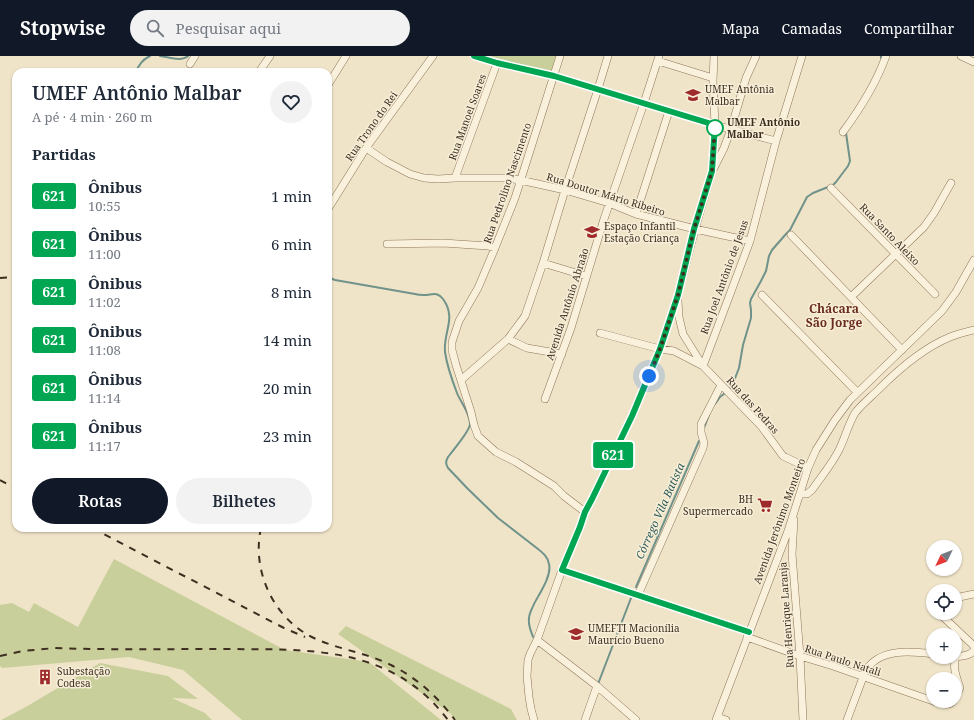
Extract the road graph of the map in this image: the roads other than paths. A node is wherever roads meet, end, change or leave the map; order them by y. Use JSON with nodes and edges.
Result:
{"nodes":[{"id":1,"x":195,"y":56,"type":"edge"},
{"id":2,"x":270,"y":56,"type":"edge"},
{"id":3,"x":346,"y":56,"type":"edge"},
{"id":4,"x":433,"y":56,"type":"edge"},
{"id":5,"x":474,"y":56,"type":"edge"},
{"id":6,"x":560,"y":56,"type":"edge"},
{"id":7,"x":608,"y":56,"type":"edge"},
{"id":8,"x":714,"y":56,"type":"edge"},
{"id":9,"x":756,"y":56,"type":"edge"},
{"id":10,"x":802,"y":56,"type":"edge"},
{"id":11,"x":886,"y":56,"type":"edge"},
{"id":12,"x":961,"y":56,"type":"edge"},
{"id":13,"x":658,"y":58,"type":"edge"},
{"id":14,"x":974,"y":62,"type":"edge"},
{"id":15,"x":497,"y":63,"type":"junction"},
{"id":16,"x":190,"y":64,"type":"dead end"},
{"id":17,"x":262,"y":68,"type":"edge"},
{"id":18,"x":554,"y":76,"type":"junction"},
{"id":19,"x":713,"y":78,"type":"junction"},
{"id":20,"x":332,"y":79,"type":"edge"},
{"id":21,"x":598,"y":89,"type":"junction"},
{"id":22,"x":644,"y":103,"type":"junction"},
{"id":23,"x":669,"y":111,"type":"junction"},
{"id":24,"x":715,"y":125,"type":"junction"},
{"id":25,"x":731,"y":129,"type":"junction"},
{"id":26,"x":843,"y":132,"type":"dead end"},
{"id":27,"x":776,"y":141,"type":"junction"},
{"id":28,"x":366,"y":148,"type":"junction"},
{"id":29,"x":712,"y":171,"type":"junction"},
{"id":30,"x":456,"y":178,"type":"junction"},
{"id":31,"x":520,"y":180,"type":"junction"},
{"id":32,"x":951,"y":183,"type":"dead end"},
{"id":33,"x":831,"y":188,"type":"dead end"},
{"id":34,"x":565,"y":190,"type":"junction"},
{"id":35,"x":332,"y":203,"type":"edge"},
{"id":36,"x":609,"y":203,"type":"junction"},
{"id":37,"x":636,"y":214,"type":"junction"},
{"id":38,"x":694,"y":229,"type":"junction"},
{"id":39,"x":791,"y":235,"type":"dead end"},
{"id":40,"x":750,"y":241,"type":"junction"},
{"id":41,"x":387,"y":244,"type":"dead end"},
{"id":42,"x":495,"y":248,"type":"junction"},
{"id":43,"x":896,"y":254,"type":"junction"},
{"id":44,"x":974,"y":260,"type":"edge"},
{"id":45,"x":543,"y":263,"type":"junction"},
{"id":46,"x":586,"y":276,"type":"junction"},
{"id":47,"x":934,"y":294,"type":"dead end"},
{"id":48,"x":678,"y":295,"type":"junction"},
{"id":49,"x":762,"y":295,"type":"dead end"},
{"id":50,"x":851,"y":297,"type":"junction"},
{"id":51,"x":974,"y":330,"type":"edge"},
{"id":52,"x":600,"y":333,"type":"dead end"},
{"id":53,"x":508,"y":339,"type":"junction"},
{"id":54,"x":660,"y":349,"type":"junction"},
{"id":55,"x":902,"y":350,"type":"junction"},
{"id":56,"x":562,"y":354,"type":"junction"},
{"id":57,"x":703,"y":366,"type":"junction"},
{"id":58,"x":461,"y":380,"type":"junction"},
{"id":59,"x":725,"y":389,"type":"junction"},
{"id":60,"x":857,"y":392,"type":"junction"},
{"id":61,"x":546,"y":399,"type":"dead end"},
{"id":62,"x":808,"y":468,"type":"junction"},
{"id":63,"x":800,"y":494,"type":"junction"},
{"id":64,"x":795,"y":508,"type":"junction"},
{"id":65,"x":585,"y":512,"type":"junction"},
{"id":66,"x":562,"y":570,"type":"junction"},
{"id":67,"x":974,"y":594,"type":"edge"},
{"id":68,"x":638,"y":595,"type":"junction"},
{"id":69,"x":962,"y":597,"type":"edge"},
{"id":70,"x":946,"y":620,"type":"edge"},
{"id":71,"x":748,"y":635,"type":"junction"},
{"id":72,"x":537,"y":640,"type":"junction"},
{"id":73,"x":974,"y":648,"type":"edge"},
{"id":74,"x":926,"y":654,"type":"edge"},
{"id":75,"x":800,"y":656,"type":"junction"},
{"id":76,"x":962,"y":656,"type":"edge"},
{"id":77,"x":864,"y":677,"type":"junction"},
{"id":78,"x":597,"y":686,"type":"junction"},
{"id":79,"x":926,"y":699,"type":"edge"},
{"id":80,"x":717,"y":718,"type":"edge"},
{"id":81,"x":534,"y":720,"type":"edge"},
{"id":82,"x":585,"y":720,"type":"edge"},
{"id":83,"x":636,"y":720,"type":"edge"},
{"id":84,"x":726,"y":720,"type":"edge"},
{"id":85,"x":802,"y":720,"type":"edge"},
{"id":86,"x":847,"y":720,"type":"edge"}],
"edges":[{"from":1,"to":16,"type":"street"},
{"from":2,"to":17,"type":"street"},
{"from":3,"to":20,"type":"street"},
{"from":4,"to":28,"type":"street","name":"Rua Trono do Rei"},
{"from":5,"to":15,"type":"street"},
{"from":6,"to":18,"type":"street","name":"Rua Pedrolino Nascimento"},
{"from":7,"to":21,"type":"street"},
{"from":8,"to":19,"type":"street"},
{"from":9,"to":25,"type":"street"},
{"from":10,"to":27,"type":"street","name":"Rua Joel Antônio de Jesus"},
{"from":11,"to":26,"type":"street"},
{"from":12,"to":14,"type":"street"},
{"from":13,"to":19,"type":"street"},
{"from":13,"to":22,"type":"street","name":"Avenida Antônio Abraão"},
{"from":15,"to":18,"type":"street"},
{"from":15,"to":30,"type":"street","name":"Rua Manoel Soares"},
{"from":18,"to":21,"type":"street"},
{"from":18,"to":31,"type":"street","name":"Rua Pedrolino Nascimento"},
{"from":19,"to":24,"type":"street"},
{"from":21,"to":22,"type":"street"},
{"from":21,"to":34,"type":"street"},
{"from":22,"to":23,"type":"street"},
{"from":22,"to":36,"type":"street","name":"Avenida Antônio Abraão"},
{"from":23,"to":24,"type":"street"},
{"from":23,"to":37,"type":"street"},
{"from":24,"to":25,"type":"street"},
{"from":24,"to":29,"type":"street"},
{"from":25,"to":27,"type":"street"},
{"from":25,"to":29,"type":"street"},
{"from":27,"to":40,"type":"street","name":"Rua Joel Antônio de Jesus"},
{"from":28,"to":30,"type":"street","name":"Rua Doutor Mário Ribeiro"},
{"from":28,"to":35,"type":"street","name":"Rua Trono do Rei"},
{"from":29,"to":38,"type":"street"},
{"from":30,"to":31,"type":"street","name":"Rua Doutor Mário Ribeiro"},
{"from":31,"to":34,"type":"street","name":"Rua Doutor Mário Ribeiro"},
{"from":31,"to":42,"type":"street","name":"Rua Pedrolino Nascimento"},
{"from":32,"to":43,"type":"street"},
{"from":33,"to":43,"type":"street","name":"Rua Santo Aleixo"},
{"from":34,"to":36,"type":"street","name":"Rua Doutor Mário Ribeiro"},
{"from":34,"to":45,"type":"street"},
{"from":36,"to":37,"type":"street","name":"Rua Doutor Mário Ribeiro"},
{"from":36,"to":46,"type":"street","name":"Avenida Antônio Abraão"},
{"from":37,"to":38,"type":"street","name":"Rua Doutor Mário Ribeiro"},
{"from":38,"to":40,"type":"street","name":"Rua Doutor Mário Ribeiro"},
{"from":38,"to":48,"type":"street"},
{"from":39,"to":50,"type":"street"},
{"from":40,"to":57,"type":"street","name":"Rua Joel Antônio de Jesus"},
{"from":41,"to":42,"type":"street"},
{"from":42,"to":58,"type":"street","name":"Rua Pedrolino Nascimento"},
{"from":43,"to":47,"type":"street","name":"Rua Santo Aleixo"},
{"from":43,"to":50,"type":"street"},
{"from":44,"to":55,"type":"street","name":"Avenida Jerônimo Monteiro"},
{"from":45,"to":46,"type":"street"},
{"from":45,"to":53,"type":"street"},
{"from":46,"to":56,"type":"street","name":"Avenida Antônio Abraão"},
{"from":48,"to":54,"type":"street"},
{"from":48,"to":57,"type":"street","name":"Rua das Pedras"},
{"from":49,"to":60,"type":"street"},
{"from":50,"to":55,"type":"street"},
{"from":51,"to":63,"type":"street"},
{"from":52,"to":54,"type":"street","name":"Rua das Pedras"},
{"from":53,"to":56,"type":"street"},
{"from":53,"to":58,"type":"street"},
{"from":54,"to":57,"type":"street","name":"Rua das Pedras"},
{"from":54,"to":65,"type":"street"},
{"from":55,"to":60,"type":"street","name":"Avenida Jerônimo Monteiro"},
{"from":56,"to":61,"type":"street","name":"Avenida Antônio Abraão"},
{"from":57,"to":59,"type":"street","name":"Rua das Pedras"},
{"from":58,"to":65,"type":"street","name":"Rua Pedrolino Nascimento"},
{"from":59,"to":62,"type":"street","name":"Rua das Pedras"},
{"from":59,"to":68,"type":"street"},
{"from":60,"to":62,"type":"street","name":"Avenida Jerônimo Monteiro"},
{"from":62,"to":63,"type":"street","name":"Avenida Jerônimo Monteiro"},
{"from":63,"to":64,"type":"street","name":"Avenida Jerônimo Monteiro"},
{"from":64,"to":71,"type":"street","name":"Avenida Jerônimo Monteiro"},
{"from":64,"to":75,"type":"street","name":"Rua Henrique Laranja"},
{"from":65,"to":66,"type":"street"},
{"from":66,"to":68,"type":"street","name":"Rua Paulo Natali"},
{"from":66,"to":72,"type":"street"},
{"from":67,"to":69,"type":"street"},
{"from":68,"to":71,"type":"street","name":"Rua Paulo Natali"},
{"from":70,"to":73,"type":"street"},
{"from":71,"to":75,"type":"street","name":"Rua Paulo Natali"},
{"from":71,"to":80,"type":"street","name":"Avenida Jerônimo Monteiro"},
{"from":72,"to":78,"type":"street"},
{"from":72,"to":81,"type":"street"},
{"from":73,"to":76,"type":"street"},
{"from":74,"to":77,"type":"street"},
{"from":75,"to":77,"type":"street","name":"Rua Paulo Natali"},
{"from":75,"to":85,"type":"street","name":"Rua Henrique Laranja"},
{"from":77,"to":79,"type":"street","name":"Rua Paulo Natali"},
{"from":77,"to":86,"type":"street"},
{"from":78,"to":82,"type":"street"},
{"from":78,"to":83,"type":"street"},
{"from":80,"to":84,"type":"street"}]}
